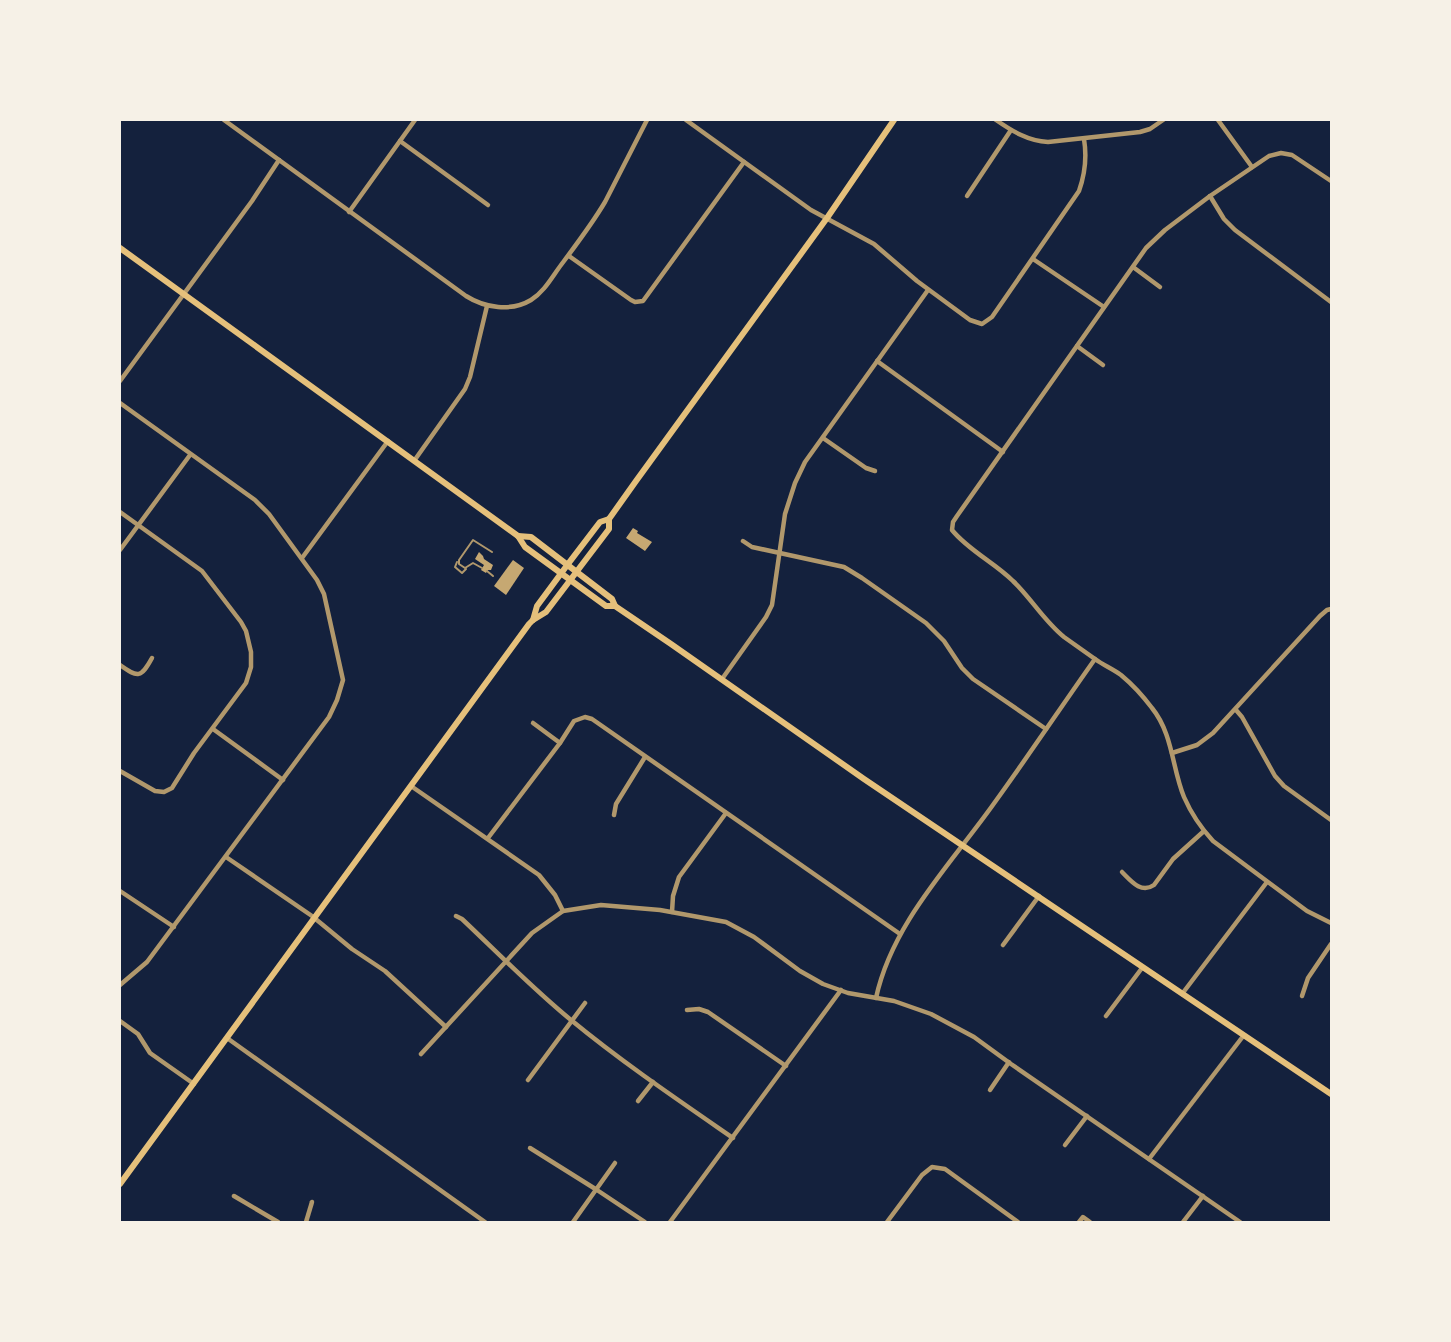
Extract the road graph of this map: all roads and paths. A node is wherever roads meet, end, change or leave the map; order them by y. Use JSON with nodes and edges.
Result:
{"nodes":[{"id":1,"x":224,"y":120,"type":"edge"},
{"id":2,"x":415,"y":120,"type":"edge"},
{"id":3,"x":647,"y":120,"type":"edge"},
{"id":4,"x":686,"y":120,"type":"edge"},
{"id":5,"x":894,"y":120,"type":"edge"},
{"id":6,"x":996,"y":120,"type":"edge"},
{"id":7,"x":1163,"y":120,"type":"edge"},
{"id":8,"x":1218,"y":120,"type":"edge"},
{"id":9,"x":1011,"y":130,"type":"junction"},
{"id":10,"x":1084,"y":139,"type":"junction"},
{"id":11,"x":400,"y":141,"type":"junction"},
{"id":12,"x":279,"y":160,"type":"junction"},
{"id":13,"x":744,"y":162,"type":"junction"},
{"id":14,"x":1252,"y":167,"type":"junction"},
{"id":15,"x":1331,"y":181,"type":"edge"},
{"id":16,"x":967,"y":196,"type":"dead end"},
{"id":17,"x":1210,"y":196,"type":"junction"},
{"id":18,"x":488,"y":205,"type":"dead end"},
{"id":19,"x":349,"y":212,"type":"junction"},
{"id":20,"x":827,"y":218,"type":"junction"},
{"id":21,"x":120,"y":248,"type":"edge"},
{"id":22,"x":569,"y":256,"type":"junction"},
{"id":23,"x":1033,"y":259,"type":"junction"},
{"id":24,"x":1133,"y":267,"type":"junction"},
{"id":25,"x":1160,"y":287,"type":"dead end"},
{"id":26,"x":928,"y":290,"type":"junction"},
{"id":27,"x":184,"y":294,"type":"junction"},
{"id":28,"x":1331,"y":302,"type":"edge"},
{"id":29,"x":487,"y":306,"type":"junction"},
{"id":30,"x":1104,"y":307,"type":"junction"},
{"id":31,"x":1077,"y":346,"type":"junction"},
{"id":32,"x":877,"y":361,"type":"junction"},
{"id":33,"x":1104,"y":365,"type":"dead end"},
{"id":34,"x":120,"y":381,"type":"edge"},
{"id":35,"x":120,"y":403,"type":"edge"},
{"id":36,"x":823,"y":438,"type":"junction"},
{"id":37,"x":388,"y":441,"type":"junction"},
{"id":38,"x":1003,"y":452,"type":"junction"},
{"id":39,"x":190,"y":454,"type":"junction"},
{"id":40,"x":414,"y":461,"type":"junction"},
{"id":41,"x":876,"y":471,"type":"dead end"},
{"id":42,"x":120,"y":512,"type":"edge"},
{"id":43,"x":609,"y":519,"type":"junction"},
{"id":44,"x":138,"y":525,"type":"junction"},
{"id":45,"x":518,"y":536,"type":"junction"},
{"id":46,"x":743,"y":541,"type":"dead end"},
{"id":47,"x":120,"y":550,"type":"edge"},
{"id":48,"x":492,"y":552,"type":"dead end"},
{"id":49,"x":779,"y":553,"type":"junction"},
{"id":50,"x":302,"y":558,"type":"junction"},
{"id":51,"x":459,"y":560,"type":"junction"},
{"id":52,"x":568,"y":564,"type":"junction"},
{"id":53,"x":468,"y":567,"type":"junction"},
{"id":54,"x":482,"y":568,"type":"dead end"},
{"id":55,"x":487,"y":571,"type":"dead end"},
{"id":56,"x":577,"y":571,"type":"junction"},
{"id":57,"x":561,"y":573,"type":"junction"},
{"id":58,"x":493,"y":576,"type":"dead end"},
{"id":59,"x":570,"y":580,"type":"junction"},
{"id":60,"x":615,"y":606,"type":"junction"},
{"id":61,"x":1331,"y":609,"type":"edge"},
{"id":62,"x":533,"y":620,"type":"junction"},
{"id":63,"x":152,"y":658,"type":"dead end"},
{"id":64,"x":1095,"y":659,"type":"junction"},
{"id":65,"x":120,"y":665,"type":"edge"},
{"id":66,"x":722,"y":679,"type":"junction"},
{"id":67,"x":1236,"y":710,"type":"junction"},
{"id":68,"x":533,"y":723,"type":"dead end"},
{"id":69,"x":213,"y":729,"type":"junction"},
{"id":70,"x":1046,"y":729,"type":"junction"},
{"id":71,"x":560,"y":742,"type":"junction"},
{"id":72,"x":1172,"y":753,"type":"junction"},
{"id":73,"x":645,"y":757,"type":"junction"},
{"id":74,"x":120,"y":771,"type":"edge"},
{"id":75,"x":283,"y":780,"type":"junction"},
{"id":76,"x":411,"y":786,"type":"junction"},
{"id":77,"x":726,"y":812,"type":"junction"},
{"id":78,"x":614,"y":815,"type":"dead end"},
{"id":79,"x":1331,"y":820,"type":"edge"},
{"id":80,"x":1204,"y":831,"type":"junction"},
{"id":81,"x":488,"y":838,"type":"junction"},
{"id":82,"x":964,"y":845,"type":"junction"},
{"id":83,"x":226,"y":857,"type":"junction"},
{"id":84,"x":1122,"y":872,"type":"dead end"},
{"id":85,"x":1267,"y":882,"type":"junction"},
{"id":86,"x":120,"y":891,"type":"edge"},
{"id":87,"x":1039,"y":896,"type":"junction"},
{"id":88,"x":563,"y":912,"type":"junction"},
{"id":89,"x":672,"y":912,"type":"junction"},
{"id":90,"x":456,"y":916,"type":"dead end"},
{"id":91,"x":314,"y":918,"type":"junction"},
{"id":92,"x":1331,"y":923,"type":"edge"},
{"id":93,"x":174,"y":927,"type":"junction"},
{"id":94,"x":900,"y":934,"type":"junction"},
{"id":95,"x":1331,"y":944,"type":"edge"},
{"id":96,"x":1003,"y":946,"type":"dead end"},
{"id":97,"x":505,"y":960,"type":"junction"},
{"id":98,"x":1142,"y":968,"type":"junction"},
{"id":99,"x":120,"y":985,"type":"edge"},
{"id":100,"x":841,"y":990,"type":"junction"},
{"id":101,"x":1181,"y":995,"type":"junction"},
{"id":102,"x":1302,"y":996,"type":"dead end"},
{"id":103,"x":876,"y":998,"type":"junction"},
{"id":104,"x":585,"y":1003,"type":"dead end"},
{"id":105,"x":687,"y":1010,"type":"dead end"},
{"id":106,"x":1106,"y":1016,"type":"dead end"},
{"id":107,"x":572,"y":1021,"type":"junction"},
{"id":108,"x":120,"y":1022,"type":"edge"},
{"id":109,"x":446,"y":1027,"type":"junction"},
{"id":110,"x":1244,"y":1035,"type":"junction"},
{"id":111,"x":227,"y":1038,"type":"junction"},
{"id":112,"x":421,"y":1054,"type":"dead end"},
{"id":113,"x":1009,"y":1062,"type":"junction"},
{"id":114,"x":786,"y":1066,"type":"junction"},
{"id":115,"x":528,"y":1080,"type":"dead end"},
{"id":116,"x":653,"y":1082,"type":"junction"},
{"id":117,"x":194,"y":1084,"type":"junction"},
{"id":118,"x":990,"y":1090,"type":"dead end"},
{"id":119,"x":1331,"y":1094,"type":"edge"},
{"id":120,"x":638,"y":1101,"type":"dead end"},
{"id":121,"x":1087,"y":1116,"type":"junction"},
{"id":122,"x":733,"y":1138,"type":"junction"},
{"id":123,"x":1065,"y":1145,"type":"dead end"},
{"id":124,"x":530,"y":1148,"type":"dead end"},
{"id":125,"x":1150,"y":1159,"type":"junction"},
{"id":126,"x":615,"y":1163,"type":"dead end"},
{"id":127,"x":120,"y":1184,"type":"edge"},
{"id":128,"x":597,"y":1190,"type":"junction"},
{"id":129,"x":234,"y":1196,"type":"dead end"},
{"id":130,"x":1203,"y":1196,"type":"junction"},
{"id":131,"x":312,"y":1202,"type":"dead end"},
{"id":132,"x":278,"y":1222,"type":"edge"},
{"id":133,"x":306,"y":1222,"type":"edge"},
{"id":134,"x":485,"y":1222,"type":"edge"},
{"id":135,"x":573,"y":1222,"type":"edge"},
{"id":136,"x":645,"y":1222,"type":"edge"},
{"id":137,"x":670,"y":1222,"type":"edge"},
{"id":138,"x":887,"y":1222,"type":"edge"},
{"id":139,"x":1018,"y":1222,"type":"edge"},
{"id":140,"x":1079,"y":1222,"type":"edge"},
{"id":141,"x":1090,"y":1222,"type":"edge"},
{"id":142,"x":1183,"y":1222,"type":"edge"},
{"id":143,"x":1240,"y":1222,"type":"edge"}],
"edges":[{"from":1,"to":12,"type":"street"},
{"from":2,"to":11,"type":"street"},
{"from":3,"to":22,"type":"street"},
{"from":4,"to":13,"type":"street"},
{"from":5,"to":20,"type":"main road"},
{"from":6,"to":9,"type":"street"},
{"from":7,"to":10,"type":"street"},
{"from":8,"to":14,"type":"street"},
{"from":9,"to":10,"type":"street"},
{"from":9,"to":16,"type":"street"},
{"from":10,"to":23,"type":"street"},
{"from":11,"to":18,"type":"street"},
{"from":11,"to":19,"type":"street"},
{"from":12,"to":19,"type":"street"},
{"from":12,"to":27,"type":"street"},
{"from":13,"to":20,"type":"street"},
{"from":13,"to":22,"type":"street"},
{"from":14,"to":15,"type":"street"},
{"from":14,"to":17,"type":"street"},
{"from":17,"to":24,"type":"street"},
{"from":17,"to":28,"type":"street"},
{"from":19,"to":29,"type":"street"},
{"from":20,"to":26,"type":"street"},
{"from":20,"to":43,"type":"main road"},
{"from":21,"to":27,"type":"main road"},
{"from":22,"to":29,"type":"street"},
{"from":23,"to":26,"type":"street"},
{"from":23,"to":30,"type":"street"},
{"from":24,"to":25,"type":"street"},
{"from":24,"to":30,"type":"street"},
{"from":26,"to":32,"type":"street"},
{"from":27,"to":34,"type":"street"},
{"from":27,"to":37,"type":"main road"},
{"from":29,"to":40,"type":"street"},
{"from":30,"to":31,"type":"street"},
{"from":31,"to":33,"type":"street"},
{"from":31,"to":38,"type":"street"},
{"from":32,"to":36,"type":"street"},
{"from":32,"to":38,"type":"street"},
{"from":35,"to":39,"type":"street"},
{"from":36,"to":41,"type":"street"},
{"from":36,"to":49,"type":"street"},
{"from":37,"to":40,"type":"main road"},
{"from":37,"to":50,"type":"street"},
{"from":38,"to":64,"type":"street"},
{"from":39,"to":44,"type":"street"},
{"from":39,"to":50,"type":"street"},
{"from":40,"to":45,"type":"main road"},
{"from":42,"to":44,"type":"street"},
{"from":43,"to":52,"type":"main road"},
{"from":43,"to":56,"type":"main road"},
{"from":44,"to":47,"type":"street"},
{"from":44,"to":69,"type":"street"},
{"from":45,"to":52,"type":"main road"},
{"from":45,"to":57,"type":"main road"},
{"from":46,"to":49,"type":"street"},
{"from":48,"to":51,"type":"lane"},
{"from":49,"to":66,"type":"street"},
{"from":49,"to":70,"type":"street"},
{"from":50,"to":75,"type":"street"},
{"from":51,"to":53,"type":"lane"},
{"from":51,"to":53,"type":"lane"},
{"from":52,"to":56,"type":"main road"},
{"from":52,"to":57,"type":"main road"},
{"from":53,"to":54,"type":"lane"},
{"from":55,"to":58,"type":"lane"},
{"from":56,"to":59,"type":"main road"},
{"from":56,"to":60,"type":"main road"},
{"from":57,"to":59,"type":"main road"},
{"from":57,"to":62,"type":"main road"},
{"from":59,"to":60,"type":"main road"},
{"from":59,"to":62,"type":"main road"},
{"from":60,"to":66,"type":"main road"},
{"from":61,"to":67,"type":"street"},
{"from":62,"to":76,"type":"main road"},
{"from":63,"to":65,"type":"street"},
{"from":64,"to":70,"type":"street"},
{"from":64,"to":72,"type":"street"},
{"from":66,"to":82,"type":"main road"},
{"from":67,"to":72,"type":"street"},
{"from":67,"to":79,"type":"street"},
{"from":68,"to":71,"type":"street"},
{"from":69,"to":74,"type":"street"},
{"from":69,"to":75,"type":"street"},
{"from":70,"to":82,"type":"street"},
{"from":71,"to":73,"type":"street"},
{"from":71,"to":81,"type":"street"},
{"from":72,"to":80,"type":"street"},
{"from":73,"to":77,"type":"street"},
{"from":73,"to":78,"type":"street"},
{"from":75,"to":83,"type":"street"},
{"from":76,"to":81,"type":"street"},
{"from":76,"to":91,"type":"main road"},
{"from":77,"to":89,"type":"street"},
{"from":77,"to":94,"type":"street"},
{"from":80,"to":84,"type":"street"},
{"from":80,"to":85,"type":"street"},
{"from":81,"to":88,"type":"street"},
{"from":82,"to":87,"type":"main road"},
{"from":82,"to":94,"type":"street"},
{"from":83,"to":91,"type":"street"},
{"from":83,"to":93,"type":"street"},
{"from":85,"to":92,"type":"street"},
{"from":85,"to":101,"type":"street"},
{"from":86,"to":93,"type":"street"},
{"from":87,"to":96,"type":"street"},
{"from":87,"to":98,"type":"main road"},
{"from":88,"to":89,"type":"street"},
{"from":88,"to":97,"type":"street"},
{"from":89,"to":100,"type":"street"},
{"from":90,"to":97,"type":"street"},
{"from":91,"to":109,"type":"street"},
{"from":91,"to":111,"type":"main road"},
{"from":93,"to":99,"type":"street"},
{"from":94,"to":103,"type":"street"},
{"from":95,"to":102,"type":"street"},
{"from":97,"to":107,"type":"street"},
{"from":97,"to":109,"type":"street"},
{"from":98,"to":101,"type":"main road"},
{"from":98,"to":106,"type":"street"},
{"from":100,"to":103,"type":"street"},
{"from":100,"to":114,"type":"street"},
{"from":101,"to":110,"type":"main road"},
{"from":103,"to":113,"type":"street"},
{"from":104,"to":107,"type":"street"},
{"from":105,"to":114,"type":"street"},
{"from":107,"to":115,"type":"street"},
{"from":107,"to":116,"type":"street"},
{"from":108,"to":117,"type":"street"},
{"from":109,"to":112,"type":"street"},
{"from":110,"to":119,"type":"main road"},
{"from":110,"to":125,"type":"street"},
{"from":111,"to":117,"type":"main road"},
{"from":111,"to":134,"type":"street"},
{"from":113,"to":118,"type":"street"},
{"from":113,"to":121,"type":"street"},
{"from":114,"to":122,"type":"street"},
{"from":116,"to":120,"type":"street"},
{"from":116,"to":122,"type":"street"},
{"from":117,"to":127,"type":"main road"},
{"from":121,"to":123,"type":"street"},
{"from":121,"to":125,"type":"street"},
{"from":122,"to":137,"type":"street"},
{"from":124,"to":128,"type":"street"},
{"from":125,"to":130,"type":"street"},
{"from":126,"to":128,"type":"street"},
{"from":128,"to":135,"type":"street"},
{"from":128,"to":136,"type":"street"},
{"from":129,"to":132,"type":"street"},
{"from":130,"to":142,"type":"street"},
{"from":130,"to":143,"type":"street"},
{"from":131,"to":133,"type":"street"},
{"from":138,"to":139,"type":"street"},
{"from":140,"to":141,"type":"street"}]}
